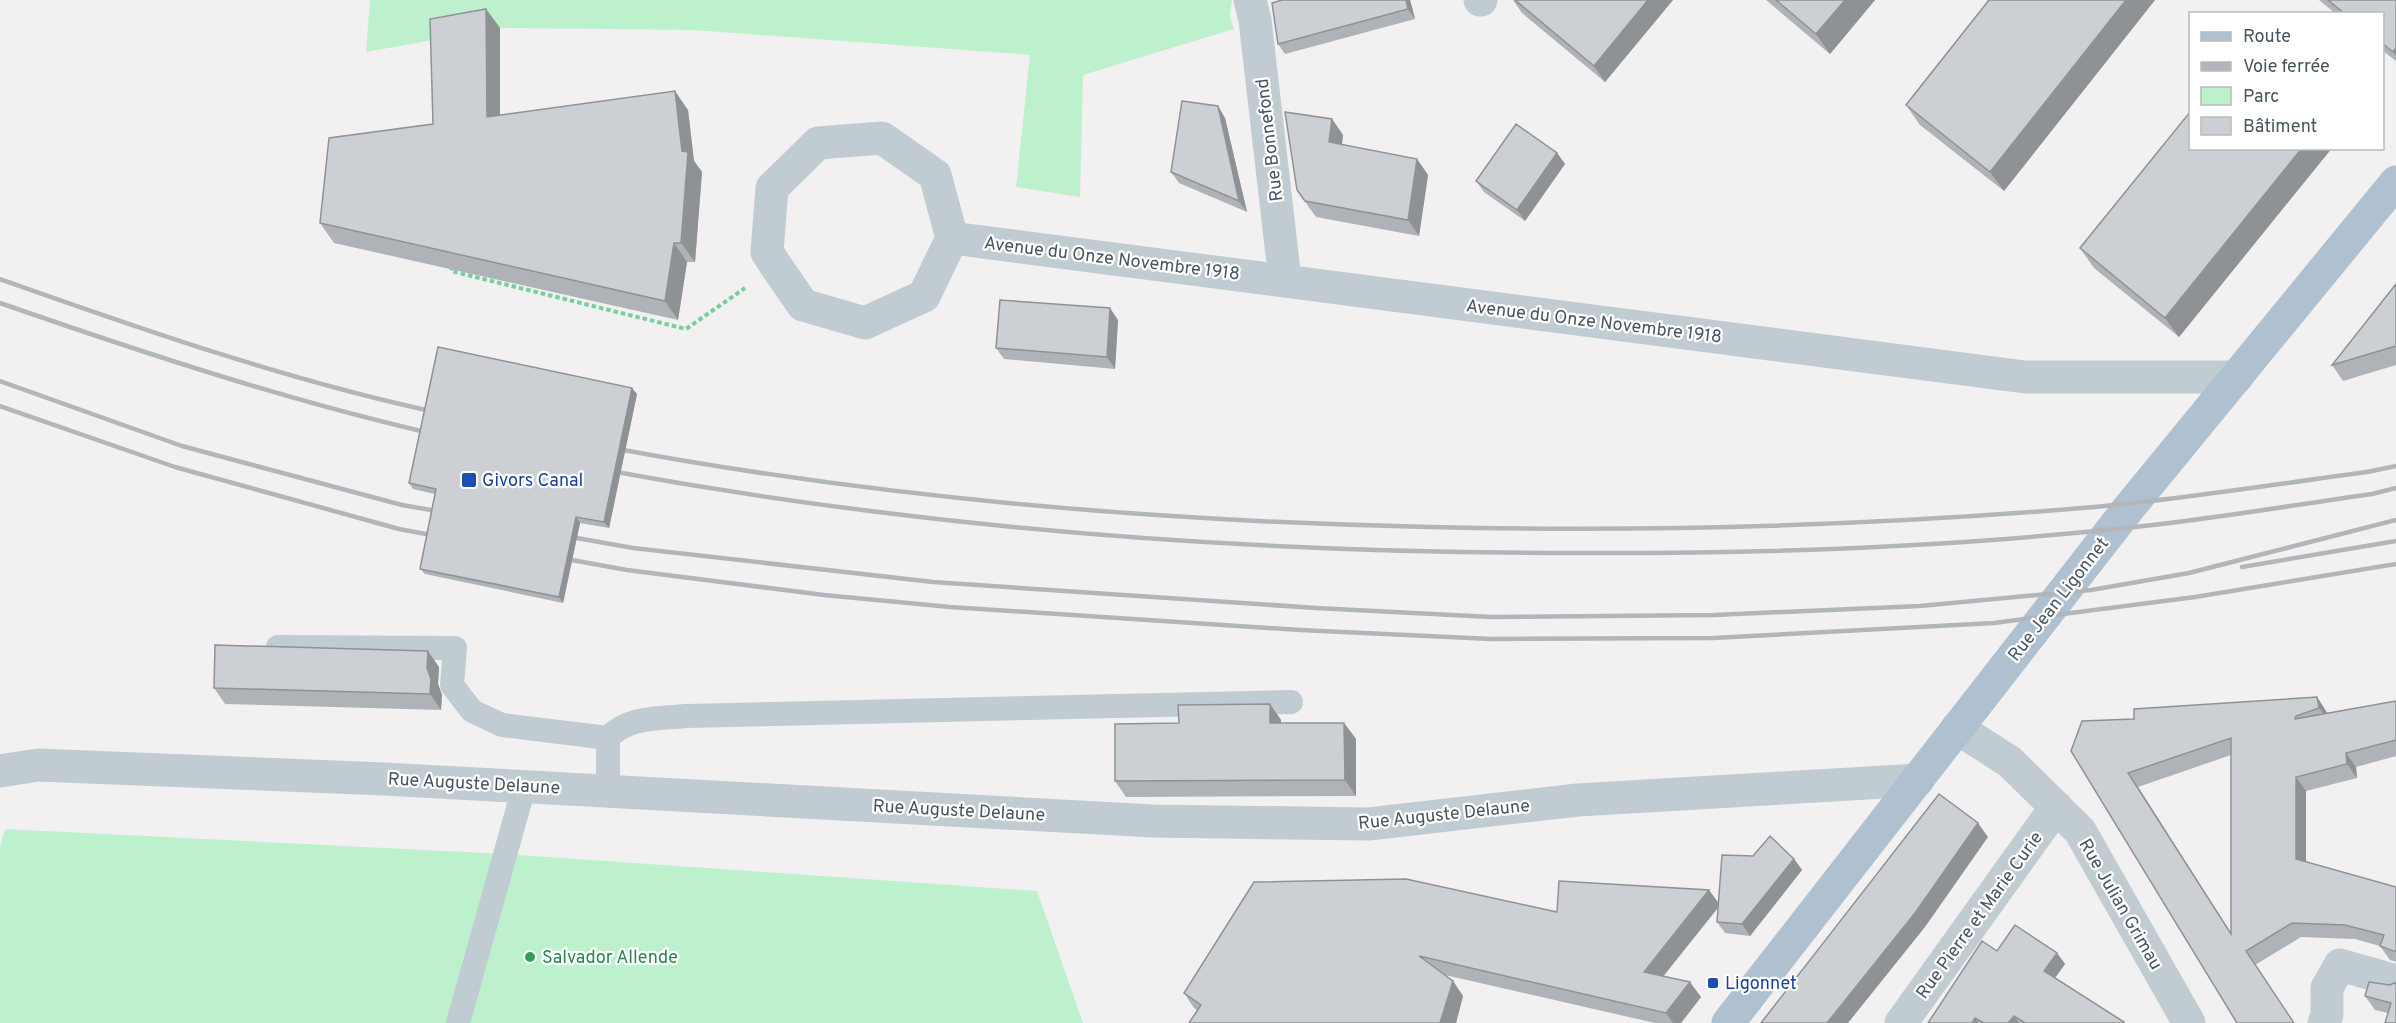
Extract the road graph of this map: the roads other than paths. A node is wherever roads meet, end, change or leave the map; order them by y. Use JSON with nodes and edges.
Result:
{"nodes":[{"id":1,"x":1250,"y":0,"type":"edge"},
{"id":2,"x":2396,"y":182,"type":"edge"},
{"id":3,"x":952,"y":238,"type":"junction"},
{"id":4,"x":1285,"y":280,"type":"junction"},
{"id":5,"x":2237,"y":377,"type":"junction"},
{"id":6,"x":278,"y":647,"type":"edge"},
{"id":7,"x":1291,"y":702,"type":"dead end"},
{"id":8,"x":1957,"y":728,"type":"junction"},
{"id":9,"x":608,"y":738,"type":"junction"},
{"id":10,"x":0,"y":771,"type":"edge"},
{"id":11,"x":1918,"y":780,"type":"junction"},
{"id":12,"x":524,"y":787,"type":"junction"},
{"id":13,"x":608,"y":790,"type":"junction"},
{"id":14,"x":2056,"y":807,"type":"junction"},
{"id":15,"x":2396,"y":981,"type":"edge"},
{"id":16,"x":458,"y":1023,"type":"edge"},
{"id":17,"x":1728,"y":1023,"type":"edge"},
{"id":18,"x":1901,"y":1023,"type":"edge"},
{"id":19,"x":2189,"y":1023,"type":"edge"},
{"id":20,"x":2324,"y":1023,"type":"edge"}],
"edges":[{"from":1,"to":4,"type":"street","name":"Rue Bonnefond"},
{"from":2,"to":5,"type":"main road","name":"Rue Jean Ligonnet"},
{"from":3,"to":3,"type":"street"},
{"from":3,"to":4,"type":"street","name":"Avenue du Onze Novembre 1918"},
{"from":4,"to":5,"type":"street","name":"Avenue du Onze Novembre 1918"},
{"from":5,"to":8,"type":"main road","name":"Rue Jean Ligonnet"},
{"from":6,"to":9,"type":"lane"},
{"from":7,"to":9,"type":"lane"},
{"from":8,"to":11,"type":"main road","name":"Rue Jean Ligonnet"},
{"from":8,"to":14,"type":"street","name":"Rue Julian Grimau"},
{"from":9,"to":13,"type":"lane"},
{"from":10,"to":12,"type":"street","name":"Rue Auguste Delaune"},
{"from":11,"to":13,"type":"street","name":"Rue Auguste Delaune"},
{"from":11,"to":17,"type":"main road","name":"Rue Jean Ligonnet"},
{"from":12,"to":13,"type":"street","name":"Rue Auguste Delaune"},
{"from":12,"to":16,"type":"lane"},
{"from":14,"to":18,"type":"street","name":"Rue Pierre et Marie Curie"},
{"from":14,"to":19,"type":"street","name":"Rue Julian Grimau"},
{"from":15,"to":20,"type":"street"}]}
